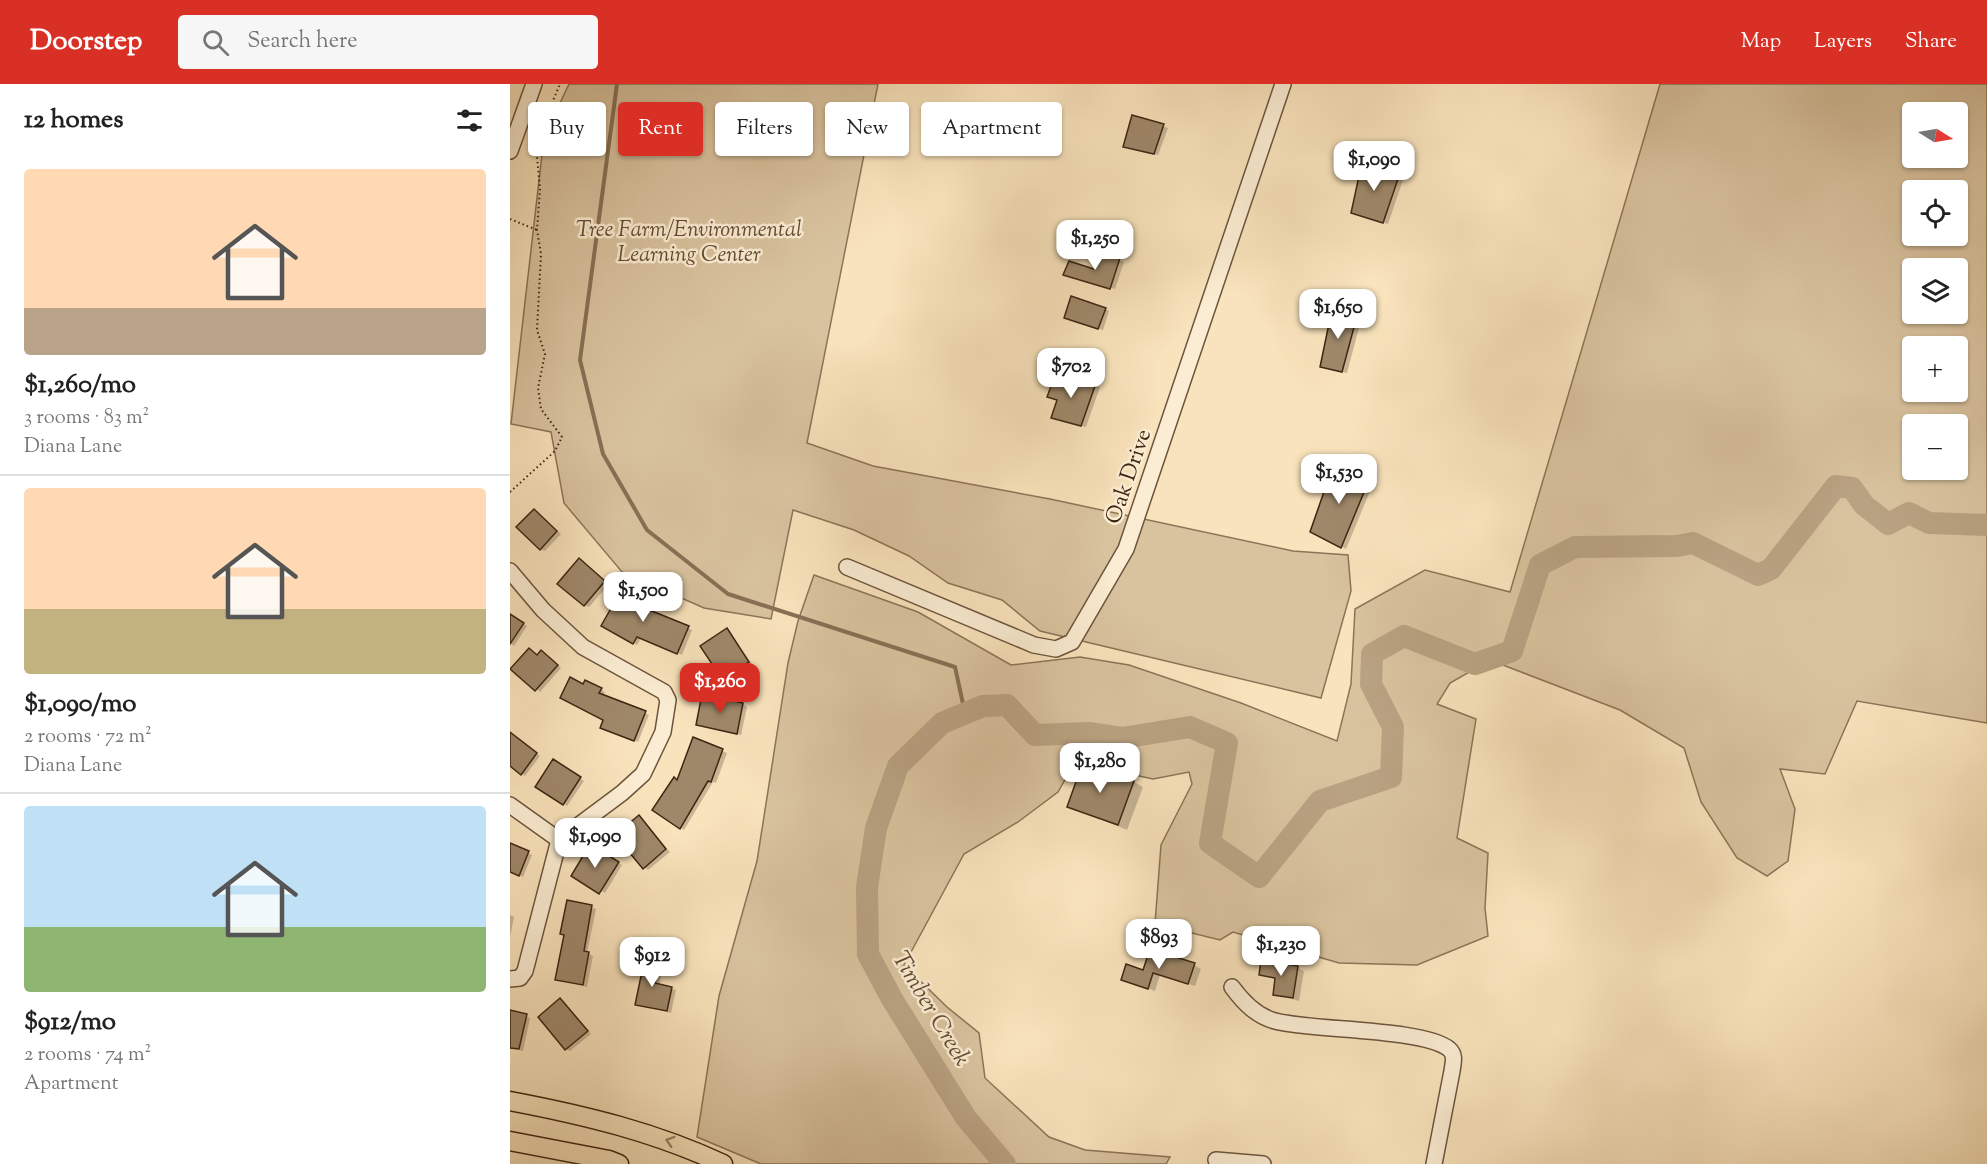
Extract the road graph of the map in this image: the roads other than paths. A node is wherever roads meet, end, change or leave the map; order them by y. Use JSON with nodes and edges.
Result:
{"nodes":[{"id":1,"x":534,"y":84,"type":"edge"},
{"id":2,"x":1283,"y":84,"type":"edge"},
{"id":3,"x":510,"y":151,"type":"edge"},
{"id":4,"x":847,"y":567,"type":"dead end"},
{"id":5,"x":510,"y":572,"type":"edge"},
{"id":6,"x":510,"y":805,"type":"edge"},
{"id":7,"x":559,"y":840,"type":"junction"},
{"id":8,"x":515,"y":978,"type":"edge"},
{"id":9,"x":1233,"y":987,"type":"dead end"},
{"id":10,"x":510,"y":1101,"type":"edge"},
{"id":11,"x":510,"y":1141,"type":"edge"},
{"id":12,"x":1216,"y":1160,"type":"dead end"},
{"id":13,"x":619,"y":1164,"type":"edge"},
{"id":14,"x":723,"y":1164,"type":"edge"},
{"id":15,"x":1263,"y":1164,"type":"edge"},
{"id":16,"x":1434,"y":1164,"type":"edge"}],
"edges":[{"from":1,"to":3,"type":"street"},
{"from":2,"to":4,"type":"street","name":"Oak Drive"},
{"from":5,"to":7,"type":"street"},
{"from":6,"to":7,"type":"street"},
{"from":7,"to":8,"type":"street"},
{"from":9,"to":16,"type":"street"},
{"from":14,"to":10,"type":"main road","one_way":true},
{"from":11,"to":13,"type":"main road"},
{"from":12,"to":15,"type":"street"}]}
